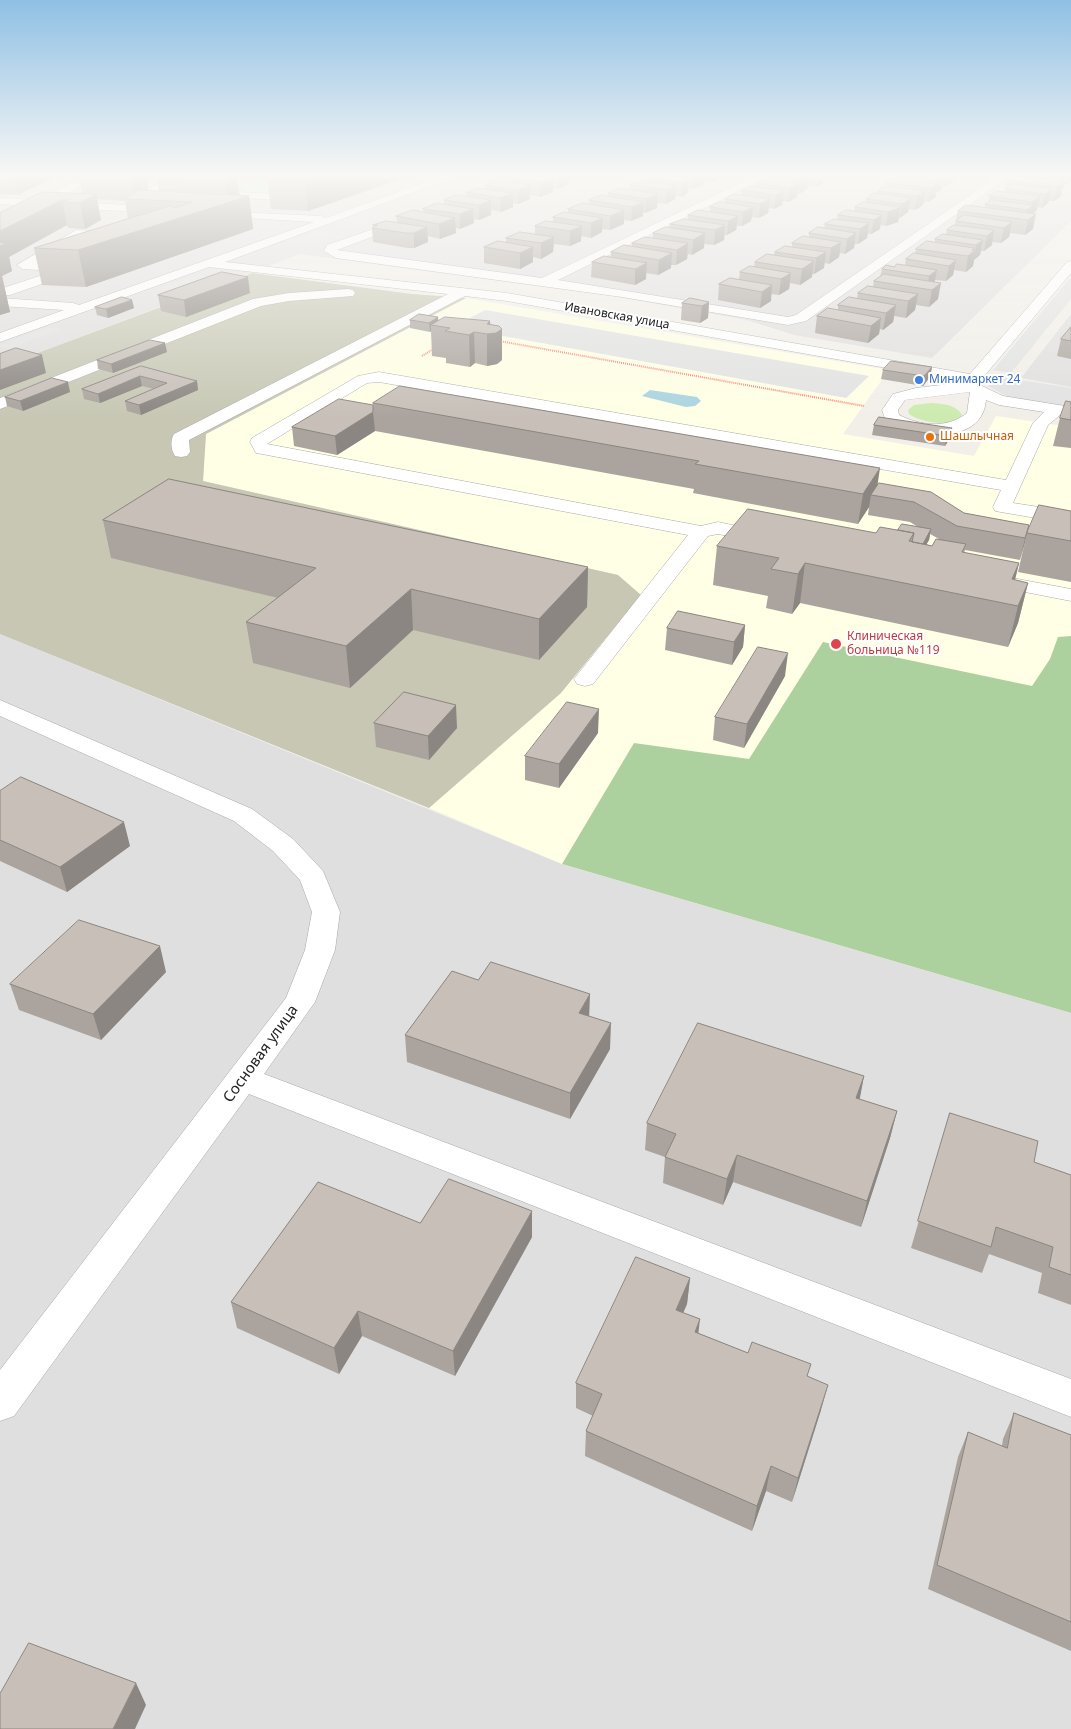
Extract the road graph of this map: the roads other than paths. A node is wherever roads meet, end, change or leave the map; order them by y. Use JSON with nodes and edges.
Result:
{"nodes":[{"id":1,"x":37,"y":257,"type":"edge"},
{"id":2,"x":230,"y":257,"type":"edge"},
{"id":3,"x":356,"y":257,"type":"edge"},
{"id":4,"x":597,"y":257,"type":"edge"},
{"id":5,"x":889,"y":257,"type":"edge"},
{"id":6,"x":210,"y":264,"type":"junction"},
{"id":7,"x":1071,"y":265,"type":"edge"},
{"id":8,"x":545,"y":282,"type":"junction"},
{"id":9,"x":463,"y":292,"type":"junction"},
{"id":10,"x":2,"y":295,"type":"edge"},
{"id":11,"x":110,"y":299,"type":"junction"},
{"id":12,"x":444,"y":303,"type":"junction"},
{"id":13,"x":84,"y":308,"type":"junction"},
{"id":14,"x":0,"y":338,"type":"edge"},
{"id":15,"x":975,"y":386,"type":"junction"},
{"id":16,"x":0,"y":404,"type":"edge"},
{"id":17,"x":1064,"y":411,"type":"edge"},
{"id":18,"x":181,"y":452,"type":"dead end"},
{"id":19,"x":1012,"y":486,"type":"junction"},
{"id":20,"x":1071,"y":518,"type":"edge"},
{"id":21,"x":702,"y":532,"type":"junction"},
{"id":22,"x":785,"y":541,"type":"edge"},
{"id":23,"x":998,"y":558,"type":"edge"},
{"id":24,"x":1071,"y":595,"type":"edge"},
{"id":25,"x":585,"y":679,"type":"dead end"},
{"id":26,"x":0,"y":706,"type":"edge"},
{"id":27,"x":244,"y":1079,"type":"junction"},
{"id":28,"x":1071,"y":1398,"type":"edge"},
{"id":29,"x":0,"y":1402,"type":"edge"}],
"edges":[{"from":1,"to":10,"type":"street"},
{"from":2,"to":6,"type":"street"},
{"from":3,"to":8,"type":"street"},
{"from":4,"to":8,"type":"street"},
{"from":5,"to":8,"type":"street"},
{"from":6,"to":9,"type":"street","name":"Ивановская улица"},
{"from":6,"to":11,"type":"street","name":"Ивановская улица"},
{"from":7,"to":15,"type":"street"},
{"from":9,"to":12,"type":"street"},
{"from":9,"to":15,"type":"street","name":"Ивановская улица"},
{"from":10,"to":11,"type":"street"},
{"from":10,"to":13,"type":"street"},
{"from":11,"to":13,"type":"street","name":"Ивановская улица"},
{"from":12,"to":16,"type":"street"},
{"from":12,"to":18,"type":"street"},
{"from":13,"to":14,"type":"street","name":"Ивановская улица"},
{"from":15,"to":15,"type":"street"},
{"from":15,"to":17,"type":"street","name":"Ивановская улица"},
{"from":17,"to":19,"type":"street"},
{"from":19,"to":20,"type":"street"},
{"from":19,"to":21,"type":"street"},
{"from":21,"to":22,"type":"street"},
{"from":21,"to":25,"type":"street"},
{"from":23,"to":24,"type":"street"},
{"from":26,"to":27,"type":"street","name":"Сосновая улица"},
{"from":27,"to":28,"type":"street"},
{"from":27,"to":29,"type":"street","name":"Сосновая улица"}]}
